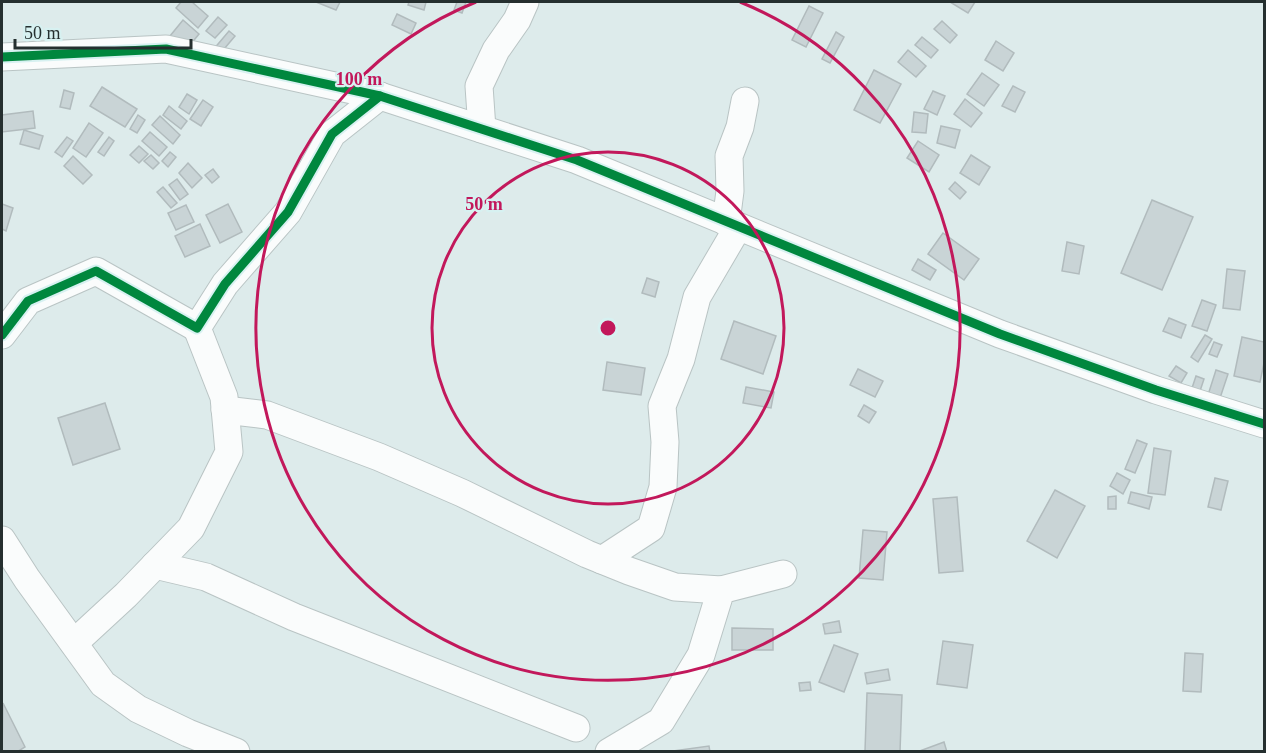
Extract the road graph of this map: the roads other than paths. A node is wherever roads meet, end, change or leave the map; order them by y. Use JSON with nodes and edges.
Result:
{"nodes":[{"id":1,"x":525,"y":2,"type":"edge"},
{"id":2,"x":2,"y":57,"type":"edge"},
{"id":3,"x":380,"y":96,"type":"junction"},
{"id":4,"x":745,"y":100,"type":"dead end"},
{"id":5,"x":482,"y":129,"type":"junction"},
{"id":6,"x":732,"y":224,"type":"junction"},
{"id":7,"x":197,"y":328,"type":"junction"},
{"id":8,"x":2,"y":335,"type":"edge"},
{"id":9,"x":225,"y":410,"type":"junction"},
{"id":10,"x":1264,"y":424,"type":"edge"},
{"id":11,"x":2,"y":540,"type":"edge"},
{"id":12,"x":602,"y":560,"type":"junction"},
{"id":13,"x":155,"y":565,"type":"junction"},
{"id":14,"x":783,"y":574,"type":"dead end"},
{"id":15,"x":721,"y":590,"type":"junction"},
{"id":16,"x":74,"y":643,"type":"junction"},
{"id":17,"x":576,"y":728,"type":"dead end"},
{"id":18,"x":236,"y":752,"type":"edge"},
{"id":19,"x":609,"y":752,"type":"edge"}],
"edges":[{"from":1,"to":5,"type":"street"},
{"from":2,"to":3,"type":"street"},
{"from":3,"to":5,"type":"street"},
{"from":3,"to":7,"type":"street"},
{"from":4,"to":6,"type":"street"},
{"from":5,"to":6,"type":"street"},
{"from":6,"to":10,"type":"street"},
{"from":6,"to":12,"type":"street"},
{"from":7,"to":8,"type":"street"},
{"from":7,"to":9,"type":"street"},
{"from":9,"to":12,"type":"street"},
{"from":9,"to":13,"type":"street"},
{"from":11,"to":16,"type":"street"},
{"from":12,"to":15,"type":"street"},
{"from":13,"to":16,"type":"street"},
{"from":13,"to":17,"type":"street"},
{"from":14,"to":15,"type":"street"},
{"from":15,"to":19,"type":"street"},
{"from":16,"to":18,"type":"street"}]}
